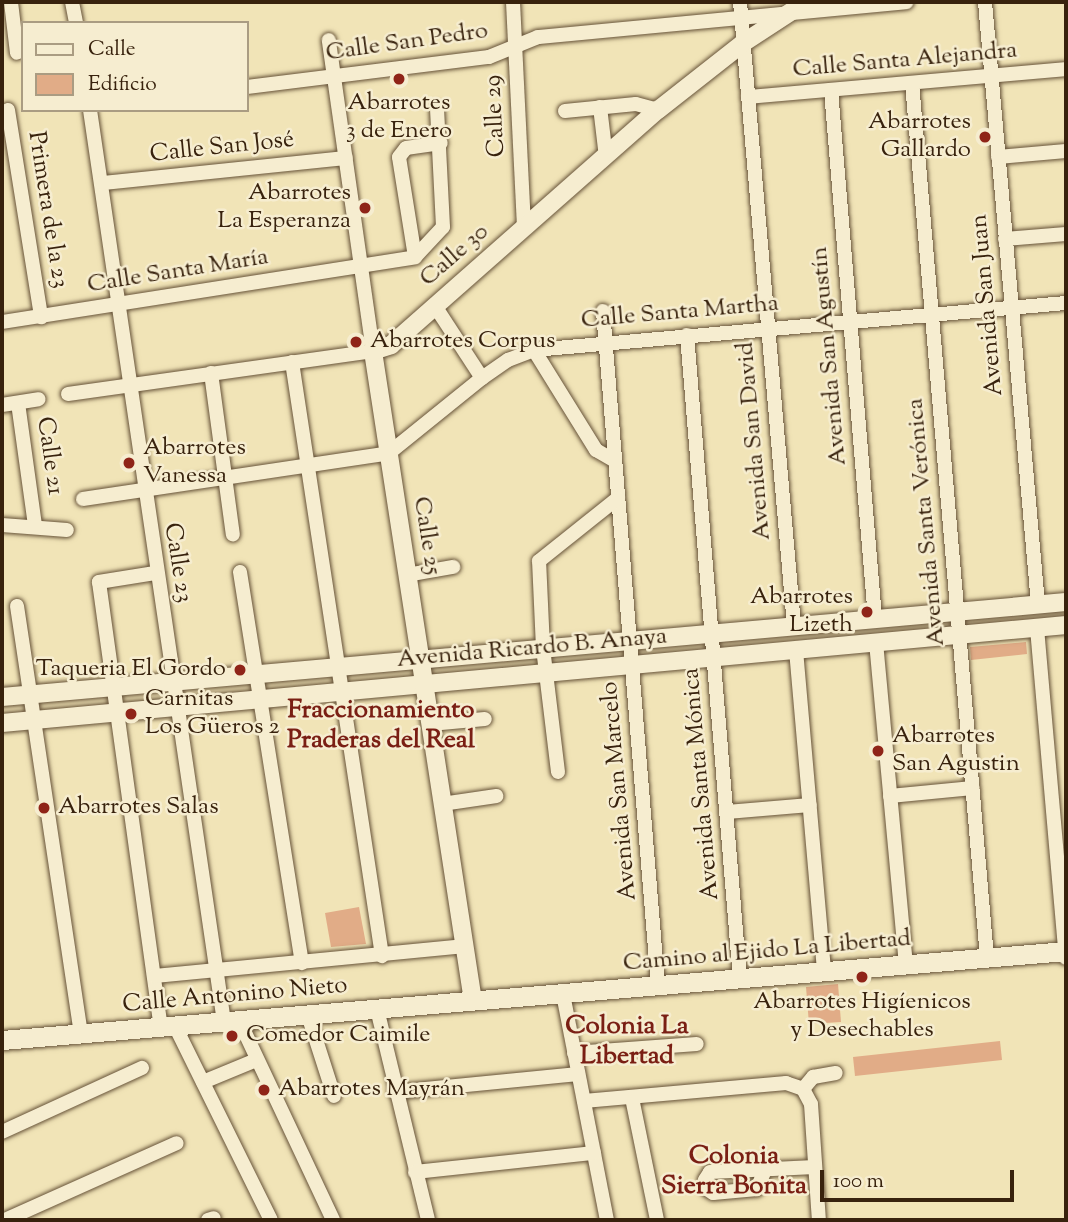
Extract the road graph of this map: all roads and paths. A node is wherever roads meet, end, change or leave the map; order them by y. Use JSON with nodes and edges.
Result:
{"nodes":[{"id":1,"x":11,"y":2,"type":"edge"},
{"id":2,"x":72,"y":2,"type":"edge"},
{"id":3,"x":513,"y":2,"type":"edge"},
{"id":4,"x":740,"y":2,"type":"edge"},
{"id":5,"x":807,"y":2,"type":"edge"},
{"id":6,"x":906,"y":2,"type":"edge"},
{"id":7,"x":985,"y":2,"type":"edge"},
{"id":8,"x":790,"y":13,"type":"junction"},
{"id":9,"x":741,"y":18,"type":"junction"},
{"id":10,"x":76,"y":21,"type":"edge"},
{"id":11,"x":329,"y":40,"type":"dead end"},
{"id":12,"x":743,"y":43,"type":"junction"},
{"id":13,"x":515,"y":46,"type":"junction"},
{"id":14,"x":17,"y":52,"type":"dead end"},
{"id":15,"x":1066,"y":69,"type":"edge"},
{"id":16,"x":991,"y":76,"type":"junction"},
{"id":17,"x":335,"y":77,"type":"junction"},
{"id":18,"x":912,"y":83,"type":"junction"},
{"id":19,"x":248,"y":87,"type":"edge"},
{"id":20,"x":831,"y":90,"type":"junction"},
{"id":21,"x":748,"y":97,"type":"junction"},
{"id":22,"x":600,"y":107,"type":"junction"},
{"id":23,"x":437,"y":108,"type":"dead end"},
{"id":24,"x":11,"y":109,"type":"edge"},
{"id":25,"x":658,"y":110,"type":"junction"},
{"id":26,"x":565,"y":111,"type":"dead end"},
{"id":27,"x":90,"y":112,"type":"edge"},
{"id":28,"x":441,"y":143,"type":"junction"},
{"id":29,"x":1066,"y":151,"type":"edge"},
{"id":30,"x":606,"y":157,"type":"junction"},
{"id":31,"x":998,"y":157,"type":"junction"},
{"id":32,"x":346,"y":158,"type":"junction"},
{"id":33,"x":103,"y":183,"type":"junction"},
{"id":34,"x":524,"y":228,"type":"junction"},
{"id":35,"x":1066,"y":234,"type":"edge"},
{"id":36,"x":1005,"y":239,"type":"junction"},
{"id":37,"x":415,"y":257,"type":"junction"},
{"id":38,"x":362,"y":266,"type":"junction"},
{"id":39,"x":1066,"y":303,"type":"edge"},
{"id":40,"x":119,"y":306,"type":"junction"},
{"id":41,"x":435,"y":306,"type":"junction"},
{"id":42,"x":1011,"y":308,"type":"junction"},
{"id":43,"x":603,"y":311,"type":"dead end"},
{"id":44,"x":931,"y":314,"type":"junction"},
{"id":45,"x":41,"y":317,"type":"junction"},
{"id":46,"x":850,"y":321,"type":"junction"},
{"id":47,"x":2,"y":322,"type":"edge"},
{"id":48,"x":768,"y":328,"type":"junction"},
{"id":49,"x":687,"y":335,"type":"junction"},
{"id":50,"x":606,"y":342,"type":"junction"},
{"id":51,"x":534,"y":350,"type":"junction"},
{"id":52,"x":373,"y":351,"type":"junction"},
{"id":53,"x":292,"y":362,"type":"junction"},
{"id":54,"x":211,"y":373,"type":"junction"},
{"id":55,"x":482,"y":378,"type":"junction"},
{"id":56,"x":129,"y":386,"type":"junction"},
{"id":57,"x":68,"y":394,"type":"dead end"},
{"id":58,"x":39,"y":400,"type":"dead end"},
{"id":59,"x":18,"y":403,"type":"junction"},
{"id":60,"x":2,"y":405,"type":"edge"},
{"id":61,"x":389,"y":453,"type":"junction"},
{"id":62,"x":615,"y":461,"type":"junction"},
{"id":63,"x":307,"y":466,"type":"junction"},
{"id":64,"x":224,"y":478,"type":"junction"},
{"id":65,"x":143,"y":488,"type":"junction"},
{"id":66,"x":618,"y":498,"type":"junction"},
{"id":67,"x":83,"y":499,"type":"dead end"},
{"id":68,"x":2,"y":524,"type":"edge"},
{"id":69,"x":35,"y":525,"type":"junction"},
{"id":70,"x":67,"y":530,"type":"dead end"},
{"id":71,"x":233,"y":535,"type":"dead end"},
{"id":72,"x":453,"y":567,"type":"dead end"},
{"id":73,"x":240,"y":572,"type":"dead end"},
{"id":74,"x":155,"y":573,"type":"junction"},
{"id":75,"x":407,"y":575,"type":"junction"},
{"id":76,"x":1066,"y":602,"type":"edge"},
{"id":77,"x":1038,"y":604,"type":"junction"},
{"id":78,"x":17,"y":606,"type":"dead end"},
{"id":79,"x":958,"y":611,"type":"junction"},
{"id":80,"x":875,"y":618,"type":"junction"},
{"id":81,"x":794,"y":625,"type":"junction"},
{"id":82,"x":1066,"y":625,"type":"edge"},
{"id":83,"x":1037,"y":628,"type":"junction"},
{"id":84,"x":713,"y":633,"type":"junction"},
{"id":85,"x":960,"y":635,"type":"junction"},
{"id":86,"x":631,"y":640,"type":"junction"},
{"id":87,"x":876,"y":642,"type":"junction"},
{"id":88,"x":543,"y":648,"type":"junction"},
{"id":89,"x":796,"y":650,"type":"junction"},
{"id":90,"x":714,"y":657,"type":"junction"},
{"id":91,"x":420,"y":659,"type":"junction"},
{"id":92,"x":632,"y":664,"type":"junction"},
{"id":93,"x":339,"y":666,"type":"junction"},
{"id":94,"x":545,"y":673,"type":"junction"},
{"id":95,"x":253,"y":674,"type":"junction"},
{"id":96,"x":173,"y":681,"type":"junction"},
{"id":97,"x":424,"y":683,"type":"junction"},
{"id":98,"x":113,"y":687,"type":"junction"},
{"id":99,"x":342,"y":691,"type":"junction"},
{"id":100,"x":33,"y":694,"type":"junction"},
{"id":101,"x":2,"y":697,"type":"edge"},
{"id":102,"x":257,"y":699,"type":"junction"},
{"id":103,"x":176,"y":706,"type":"junction"},
{"id":104,"x":117,"y":712,"type":"junction"},
{"id":105,"x":485,"y":719,"type":"dead end"},
{"id":106,"x":36,"y":720,"type":"junction"},
{"id":107,"x":2,"y":723,"type":"edge"},
{"id":108,"x":430,"y":724,"type":"junction"},
{"id":109,"x":558,"y":772,"type":"dead end"},
{"id":110,"x":1059,"y":780,"type":"edge"},
{"id":111,"x":973,"y":788,"type":"junction"},
{"id":112,"x":496,"y":796,"type":"dead end"},
{"id":113,"x":890,"y":796,"type":"junction"},
{"id":114,"x":442,"y":804,"type":"junction"},
{"id":115,"x":810,"y":805,"type":"junction"},
{"id":116,"x":727,"y":812,"type":"junction"},
{"id":117,"x":464,"y":946,"type":"junction"},
{"id":118,"x":1066,"y":951,"type":"edge"},
{"id":119,"x":382,"y":956,"type":"junction"},
{"id":120,"x":988,"y":958,"type":"junction"},
{"id":121,"x":1066,"y":958,"type":"edge"},
{"id":122,"x":302,"y":963,"type":"junction"},
{"id":123,"x":906,"y":965,"type":"junction"},
{"id":124,"x":216,"y":971,"type":"junction"},
{"id":125,"x":824,"y":972,"type":"junction"},
{"id":126,"x":155,"y":976,"type":"junction"},
{"id":127,"x":740,"y":979,"type":"junction"},
{"id":128,"x":658,"y":986,"type":"junction"},
{"id":129,"x":563,"y":994,"type":"junction"},
{"id":130,"x":473,"y":1002,"type":"junction"},
{"id":131,"x":377,"y":1009,"type":"junction"},
{"id":132,"x":308,"y":1015,"type":"junction"},
{"id":133,"x":232,"y":1021,"type":"junction"},
{"id":134,"x":168,"y":1026,"type":"junction"},
{"id":135,"x":81,"y":1033,"type":"junction"},
{"id":136,"x":2,"y":1036,"type":"edge"},
{"id":137,"x":696,"y":1044,"type":"dead end"},
{"id":138,"x":574,"y":1053,"type":"junction"},
{"id":139,"x":256,"y":1060,"type":"junction"},
{"id":140,"x":142,"y":1068,"type":"dead end"},
{"id":141,"x":836,"y":1073,"type":"dead end"},
{"id":142,"x":578,"y":1074,"type":"junction"},
{"id":143,"x":203,"y":1082,"type":"junction"},
{"id":144,"x":803,"y":1089,"type":"junction"},
{"id":145,"x":395,"y":1092,"type":"junction"},
{"id":146,"x":334,"y":1097,"type":"dead end"},
{"id":147,"x":632,"y":1098,"type":"junction"},
{"id":148,"x":584,"y":1101,"type":"junction"},
{"id":149,"x":2,"y":1132,"type":"edge"},
{"id":150,"x":177,"y":1143,"type":"dead end"},
{"id":151,"x":594,"y":1153,"type":"junction"},
{"id":152,"x":816,"y":1167,"type":"junction"},
{"id":153,"x":765,"y":1170,"type":"dead end"},
{"id":154,"x":415,"y":1172,"type":"junction"},
{"id":155,"x":5,"y":1220,"type":"edge"},
{"id":156,"x":271,"y":1220,"type":"edge"},
{"id":157,"x":333,"y":1220,"type":"edge"},
{"id":158,"x":428,"y":1220,"type":"edge"},
{"id":159,"x":607,"y":1220,"type":"edge"},
{"id":160,"x":657,"y":1220,"type":"edge"},
{"id":161,"x":819,"y":1220,"type":"edge"}],
"edges":[{"from":1,"to":14,"type":"street"},
{"from":2,"to":10,"type":"street"},
{"from":3,"to":13,"type":"street","name":"Calle 29"},
{"from":4,"to":9,"type":"street","name":"Avenida San David"},
{"from":5,"to":8,"type":"street","name":"Calle 30"},
{"from":6,"to":8,"type":"street","name":"Calle San Pedro"},
{"from":7,"to":16,"type":"street","name":"Avenida San Juan"},
{"from":8,"to":9,"type":"street","name":"Calle San Pedro"},
{"from":8,"to":12,"type":"street","name":"Calle 30"},
{"from":9,"to":12,"type":"street","name":"Avenida San David"},
{"from":9,"to":13,"type":"street","name":"Calle San Pedro"},
{"from":11,"to":17,"type":"street","name":"Calle 25"},
{"from":12,"to":21,"type":"street","name":"Avenida San David"},
{"from":12,"to":25,"type":"street","name":"Calle 30"},
{"from":13,"to":17,"type":"street","name":"Calle San Pedro"},
{"from":13,"to":34,"type":"street","name":"Calle 29"},
{"from":15,"to":16,"type":"street","name":"Calle Santa Alejandra"},
{"from":16,"to":18,"type":"street","name":"Calle Santa Alejandra"},
{"from":16,"to":31,"type":"street","name":"Avenida San Juan"},
{"from":17,"to":19,"type":"street","name":"Calle San Pedro"},
{"from":17,"to":32,"type":"street","name":"Calle 25"},
{"from":18,"to":20,"type":"street","name":"Calle Santa Alejandra"},
{"from":18,"to":44,"type":"street","name":"Avenida Santa Verónica"},
{"from":20,"to":21,"type":"street","name":"Calle Santa Alejandra"},
{"from":20,"to":46,"type":"street","name":"Avenida San Agustín"},
{"from":21,"to":48,"type":"street","name":"Avenida San David"},
{"from":22,"to":25,"type":"street"},
{"from":22,"to":26,"type":"street"},
{"from":22,"to":30,"type":"street"},
{"from":23,"to":28,"type":"street"},
{"from":24,"to":45,"type":"street","name":"Primera de la 23"},
{"from":25,"to":30,"type":"street","name":"Calle 30"},
{"from":27,"to":33,"type":"street","name":"Calle 23"},
{"from":28,"to":37,"type":"street"},
{"from":28,"to":37,"type":"street"},
{"from":29,"to":31,"type":"street"},
{"from":30,"to":34,"type":"street","name":"Calle 30"},
{"from":31,"to":36,"type":"street","name":"Avenida San Juan"},
{"from":32,"to":33,"type":"street","name":"Calle San José"},
{"from":32,"to":38,"type":"street","name":"Calle 25"},
{"from":33,"to":40,"type":"street","name":"Calle 23"},
{"from":34,"to":41,"type":"street","name":"Calle 30"},
{"from":35,"to":36,"type":"street"},
{"from":36,"to":42,"type":"street","name":"Avenida San Juan"},
{"from":37,"to":38,"type":"street","name":"Calle Santa María"},
{"from":38,"to":40,"type":"street","name":"Calle Santa María"},
{"from":38,"to":52,"type":"street","name":"Calle 25"},
{"from":39,"to":42,"type":"street","name":"Calle Santa Martha"},
{"from":40,"to":45,"type":"street","name":"Calle Santa María"},
{"from":40,"to":56,"type":"street","name":"Calle 23"},
{"from":41,"to":52,"type":"street","name":"Calle 30"},
{"from":41,"to":55,"type":"street"},
{"from":42,"to":44,"type":"street","name":"Calle Santa Martha"},
{"from":42,"to":77,"type":"street","name":"Avenida San Juan"},
{"from":43,"to":50,"type":"street","name":"Avenida San Marcelo"},
{"from":44,"to":46,"type":"street","name":"Calle Santa Martha"},
{"from":44,"to":79,"type":"street","name":"Avenida Santa Verónica"},
{"from":45,"to":47,"type":"street","name":"Calle Santa María"},
{"from":46,"to":48,"type":"street","name":"Calle Santa Martha"},
{"from":46,"to":80,"type":"street","name":"Avenida San Agustín"},
{"from":48,"to":49,"type":"street","name":"Calle Santa Martha"},
{"from":48,"to":81,"type":"street","name":"Avenida San David"},
{"from":49,"to":50,"type":"street","name":"Calle Santa Martha"},
{"from":49,"to":84,"type":"street","name":"Avenida Santa Mónica"},
{"from":50,"to":51,"type":"street","name":"Calle Santa Martha"},
{"from":50,"to":62,"type":"street","name":"Avenida San Marcelo"},
{"from":51,"to":55,"type":"street","name":"Calle Santa Martha"},
{"from":51,"to":62,"type":"street"},
{"from":52,"to":53,"type":"street","name":"Calle 30"},
{"from":52,"to":61,"type":"street","name":"Calle 25"},
{"from":53,"to":54,"type":"street","name":"Calle 30"},
{"from":53,"to":63,"type":"street"},
{"from":54,"to":56,"type":"street","name":"Calle 30"},
{"from":54,"to":64,"type":"street"},
{"from":55,"to":61,"type":"street","name":"Calle Santa Martha"},
{"from":56,"to":57,"type":"street","name":"Calle 30"},
{"from":56,"to":65,"type":"street","name":"Calle 23"},
{"from":58,"to":59,"type":"street"},
{"from":59,"to":60,"type":"street"},
{"from":59,"to":69,"type":"street","name":"Calle 21"},
{"from":61,"to":63,"type":"street","name":"Calle Santa Martha"},
{"from":61,"to":75,"type":"street","name":"Calle 25"},
{"from":62,"to":66,"type":"street","name":"Avenida San Marcelo"},
{"from":63,"to":64,"type":"street","name":"Calle Santa Martha"},
{"from":63,"to":93,"type":"street"},
{"from":64,"to":65,"type":"street","name":"Calle Santa Martha"},
{"from":64,"to":71,"type":"street"},
{"from":65,"to":67,"type":"street","name":"Calle Santa Martha"},
{"from":65,"to":74,"type":"street","name":"Calle 23"},
{"from":66,"to":86,"type":"street","name":"Avenida San Marcelo"},
{"from":66,"to":88,"type":"street"},
{"from":68,"to":69,"type":"street","name":"Calle 21"},
{"from":69,"to":70,"type":"street"},
{"from":72,"to":75,"type":"street"},
{"from":73,"to":95,"type":"street"},
{"from":74,"to":96,"type":"street","name":"Calle 23"},
{"from":74,"to":98,"type":"street"},
{"from":75,"to":91,"type":"street","name":"Calle 25"},
{"from":76,"to":77,"type":"street","name":"Avenida Ricardo B. Anaya"},
{"from":77,"to":79,"type":"street","name":"Avenida Ricardo B. Anaya"},
{"from":78,"to":100,"type":"street"},
{"from":79,"to":80,"type":"street","name":"Avenida Ricardo B. Anaya"},
{"from":79,"to":85,"type":"street","name":"Avenida Santa Verónica"},
{"from":80,"to":81,"type":"street","name":"Avenida Ricardo B. Anaya"},
{"from":81,"to":84,"type":"street","name":"Avenida Ricardo B. Anaya"},
{"from":82,"to":83,"type":"street","name":"Avenida Ricardo B. Anaya"},
{"from":83,"to":85,"type":"street","name":"Avenida Ricardo B. Anaya"},
{"from":83,"to":110,"type":"street"},
{"from":84,"to":86,"type":"street","name":"Avenida Ricardo B. Anaya"},
{"from":84,"to":90,"type":"street","name":"Avenida Santa Mónica"},
{"from":85,"to":87,"type":"street","name":"Avenida Ricardo B. Anaya"},
{"from":85,"to":111,"type":"street","name":"Avenida Santa Verónica"},
{"from":86,"to":88,"type":"street","name":"Avenida Ricardo B. Anaya"},
{"from":86,"to":92,"type":"street","name":"Avenida San Marcelo"},
{"from":87,"to":89,"type":"street","name":"Avenida Ricardo B. Anaya"},
{"from":87,"to":113,"type":"street"},
{"from":88,"to":91,"type":"street","name":"Avenida Ricardo B. Anaya"},
{"from":88,"to":94,"type":"street"},
{"from":89,"to":90,"type":"street","name":"Avenida Ricardo B. Anaya"},
{"from":89,"to":115,"type":"street"},
{"from":90,"to":92,"type":"street","name":"Avenida Ricardo B. Anaya"},
{"from":90,"to":116,"type":"street","name":"Avenida Santa Mónica"},
{"from":91,"to":93,"type":"street","name":"Avenida Ricardo B. Anaya"},
{"from":91,"to":97,"type":"street","name":"Calle 25"},
{"from":92,"to":94,"type":"street","name":"Avenida Ricardo B. Anaya"},
{"from":92,"to":128,"type":"street","name":"Avenida San Marcelo"},
{"from":93,"to":95,"type":"street","name":"Avenida Ricardo B. Anaya"},
{"from":93,"to":99,"type":"street"},
{"from":94,"to":97,"type":"street","name":"Avenida Ricardo B. Anaya"},
{"from":94,"to":109,"type":"street"},
{"from":95,"to":96,"type":"street","name":"Avenida Ricardo B. Anaya"},
{"from":95,"to":102,"type":"street"},
{"from":96,"to":98,"type":"street","name":"Avenida Ricardo B. Anaya"},
{"from":96,"to":103,"type":"street","name":"Calle 23"},
{"from":97,"to":99,"type":"street","name":"Avenida Ricardo B. Anaya"},
{"from":97,"to":108,"type":"street","name":"Calle 25"},
{"from":98,"to":100,"type":"street","name":"Avenida Ricardo B. Anaya"},
{"from":98,"to":104,"type":"street"},
{"from":99,"to":102,"type":"street","name":"Avenida Ricardo B. Anaya"},
{"from":99,"to":119,"type":"street"},
{"from":100,"to":101,"type":"street","name":"Avenida Ricardo B. Anaya"},
{"from":100,"to":106,"type":"street"},
{"from":102,"to":103,"type":"street","name":"Avenida Ricardo B. Anaya"},
{"from":102,"to":122,"type":"street"},
{"from":103,"to":104,"type":"street","name":"Avenida Ricardo B. Anaya"},
{"from":103,"to":124,"type":"street","name":"Calle 23"},
{"from":104,"to":106,"type":"street","name":"Avenida Ricardo B. Anaya"},
{"from":104,"to":126,"type":"street"},
{"from":105,"to":108,"type":"street"},
{"from":106,"to":107,"type":"street","name":"Avenida Ricardo B. Anaya"},
{"from":106,"to":135,"type":"street"},
{"from":108,"to":114,"type":"street","name":"Calle 25"},
{"from":110,"to":118,"type":"street"},
{"from":111,"to":113,"type":"street"},
{"from":111,"to":120,"type":"street","name":"Avenida Santa Verónica"},
{"from":112,"to":114,"type":"street"},
{"from":113,"to":123,"type":"street"},
{"from":114,"to":117,"type":"street","name":"Calle 25"},
{"from":115,"to":116,"type":"street"},
{"from":115,"to":125,"type":"street"},
{"from":116,"to":127,"type":"street","name":"Avenida Santa Mónica"},
{"from":117,"to":119,"type":"street"},
{"from":117,"to":130,"type":"street","name":"Calle 25"},
{"from":118,"to":120,"type":"main road","name":"Camino al Ejido La Libertad"},
{"from":118,"to":121,"type":"street"},
{"from":119,"to":122,"type":"street"},
{"from":120,"to":123,"type":"main road","name":"Camino al Ejido La Libertad"},
{"from":122,"to":124,"type":"street"},
{"from":123,"to":125,"type":"main road","name":"Camino al Ejido La Libertad"},
{"from":124,"to":126,"type":"street"},
{"from":124,"to":133,"type":"street","name":"Calle 23"},
{"from":125,"to":127,"type":"main road","name":"Camino al Ejido La Libertad"},
{"from":126,"to":134,"type":"street"},
{"from":127,"to":128,"type":"main road","name":"Camino al Ejido La Libertad"},
{"from":128,"to":129,"type":"main road","name":"Camino al Ejido La Libertad"},
{"from":129,"to":130,"type":"main road","name":"Camino al Ejido La Libertad"},
{"from":129,"to":138,"type":"street"},
{"from":130,"to":131,"type":"main road","name":"Calle Antonino Nieto"},
{"from":131,"to":132,"type":"main road","name":"Calle Antonino Nieto"},
{"from":131,"to":145,"type":"street"},
{"from":132,"to":133,"type":"main road","name":"Calle Antonino Nieto"},
{"from":132,"to":146,"type":"street"},
{"from":133,"to":134,"type":"main road","name":"Calle Antonino Nieto"},
{"from":133,"to":139,"type":"street","name":"Calle 23"},
{"from":134,"to":135,"type":"main road","name":"Calle Antonino Nieto"},
{"from":134,"to":143,"type":"street"},
{"from":135,"to":136,"type":"main road","name":"Calle Antonino Nieto"},
{"from":137,"to":138,"type":"street"},
{"from":138,"to":142,"type":"street"},
{"from":139,"to":143,"type":"street"},
{"from":139,"to":157,"type":"street","name":"Calle 23"},
{"from":140,"to":149,"type":"street"},
{"from":141,"to":144,"type":"street"},
{"from":142,"to":145,"type":"street"},
{"from":142,"to":148,"type":"street"},
{"from":143,"to":156,"type":"street"},
{"from":144,"to":147,"type":"street"},
{"from":144,"to":152,"type":"street"},
{"from":145,"to":154,"type":"street"},
{"from":147,"to":148,"type":"street"},
{"from":147,"to":160,"type":"street"},
{"from":148,"to":151,"type":"street"},
{"from":150,"to":155,"type":"street"},
{"from":151,"to":154,"type":"street"},
{"from":151,"to":159,"type":"street"},
{"from":152,"to":153,"type":"street"},
{"from":152,"to":161,"type":"street"},
{"from":154,"to":158,"type":"street"}]}
